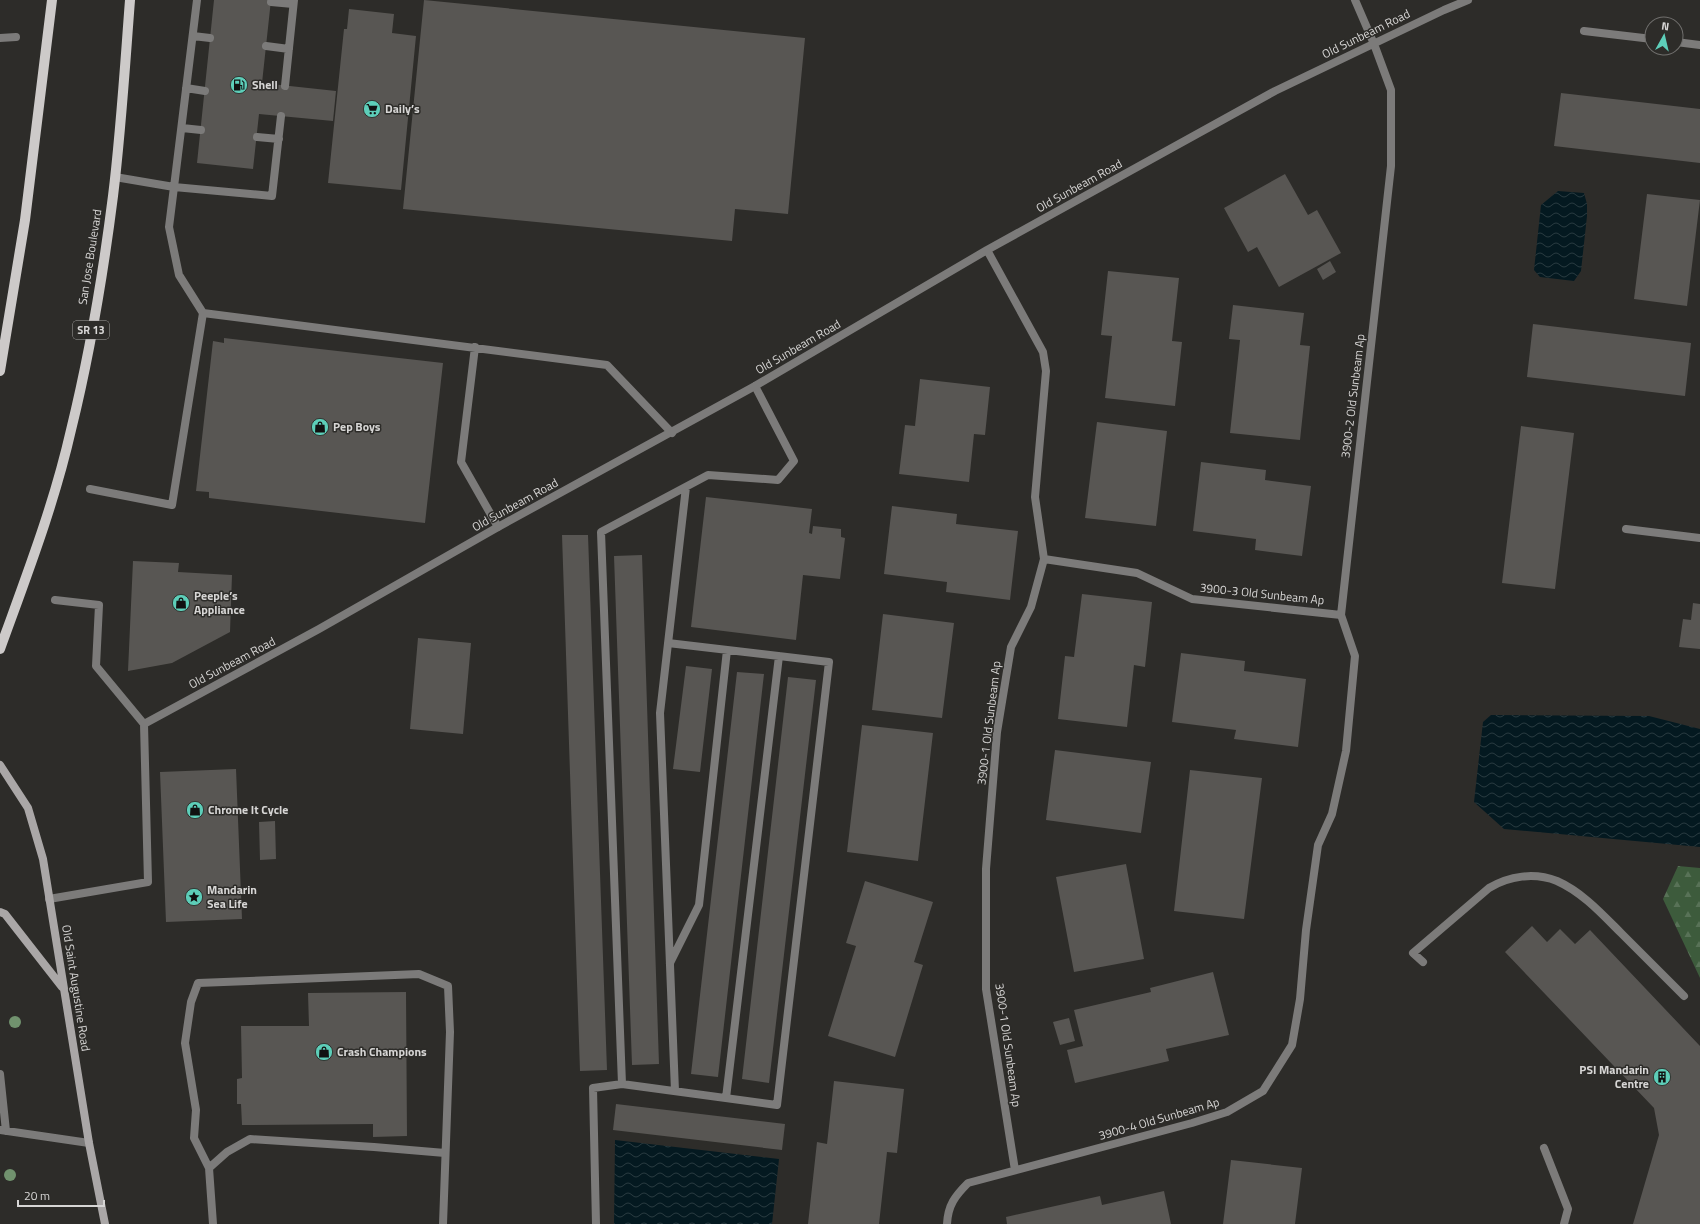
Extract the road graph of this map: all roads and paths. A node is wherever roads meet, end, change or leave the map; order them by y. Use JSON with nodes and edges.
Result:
{"nodes":[{"id":1,"x":52,"y":0,"type":"edge"},
{"id":2,"x":130,"y":0,"type":"edge"},
{"id":3,"x":197,"y":0,"type":"edge"},
{"id":4,"x":1355,"y":0,"type":"edge"},
{"id":5,"x":1468,"y":0,"type":"edge"},
{"id":6,"x":271,"y":2,"type":"dead end"},
{"id":7,"x":294,"y":2,"type":"edge"},
{"id":8,"x":1584,"y":31,"type":"dead end"},
{"id":9,"x":193,"y":36,"type":"junction"},
{"id":10,"x":16,"y":37,"type":"dead end"},
{"id":11,"x":0,"y":38,"type":"edge"},
{"id":12,"x":210,"y":38,"type":"dead end"},
{"id":13,"x":1644,"y":38,"type":"edge"},
{"id":14,"x":1684,"y":43,"type":"edge"},
{"id":15,"x":1374,"y":44,"type":"junction"},
{"id":16,"x":1700,"y":45,"type":"edge"},
{"id":17,"x":266,"y":46,"type":"dead end"},
{"id":18,"x":289,"y":49,"type":"junction"},
{"id":19,"x":285,"y":86,"type":"dead end"},
{"id":20,"x":186,"y":88,"type":"junction"},
{"id":21,"x":205,"y":91,"type":"dead end"},
{"id":22,"x":281,"y":116,"type":"dead end"},
{"id":23,"x":182,"y":128,"type":"junction"},
{"id":24,"x":201,"y":130,"type":"dead end"},
{"id":25,"x":257,"y":137,"type":"dead end"},
{"id":26,"x":279,"y":139,"type":"junction"},
{"id":27,"x":115,"y":177,"type":"junction"},
{"id":28,"x":174,"y":187,"type":"junction"},
{"id":29,"x":987,"y":250,"type":"junction"},
{"id":30,"x":203,"y":313,"type":"junction"},
{"id":31,"x":475,"y":347,"type":"junction"},
{"id":32,"x":0,"y":371,"type":"edge"},
{"id":33,"x":755,"y":386,"type":"junction"},
{"id":34,"x":672,"y":432,"type":"junction"},
{"id":35,"x":686,"y":487,"type":"junction"},
{"id":36,"x":90,"y":489,"type":"dead end"},
{"id":37,"x":498,"y":527,"type":"junction"},
{"id":38,"x":1626,"y":529,"type":"dead end"},
{"id":39,"x":1700,"y":538,"type":"edge"},
{"id":40,"x":1044,"y":559,"type":"junction"},
{"id":41,"x":55,"y":600,"type":"dead end"},
{"id":42,"x":1341,"y":615,"type":"junction"},
{"id":43,"x":668,"y":643,"type":"junction"},
{"id":44,"x":0,"y":649,"type":"edge"},
{"id":45,"x":727,"y":650,"type":"junction"},
{"id":46,"x":779,"y":656,"type":"junction"},
{"id":47,"x":144,"y":724,"type":"junction"},
{"id":48,"x":1346,"y":751,"type":"joint"},
{"id":49,"x":0,"y":765,"type":"edge"},
{"id":50,"x":49,"y":900,"type":"junction"},
{"id":51,"x":0,"y":912,"type":"edge"},
{"id":52,"x":1423,"y":962,"type":"dead end"},
{"id":53,"x":670,"y":964,"type":"junction"},
{"id":54,"x":63,"y":988,"type":"junction"},
{"id":55,"x":1684,"y":996,"type":"dead end"},
{"id":56,"x":0,"y":1074,"type":"edge"},
{"id":57,"x":622,"y":1084,"type":"junction"},
{"id":58,"x":675,"y":1091,"type":"junction"},
{"id":59,"x":726,"y":1098,"type":"junction"},
{"id":60,"x":3,"y":1130,"type":"edge"},
{"id":61,"x":89,"y":1144,"type":"junction"},
{"id":62,"x":1544,"y":1148,"type":"dead end"},
{"id":63,"x":445,"y":1153,"type":"junction"},
{"id":64,"x":209,"y":1168,"type":"junction"},
{"id":65,"x":1014,"y":1170,"type":"junction"},
{"id":66,"x":105,"y":1224,"type":"edge"},
{"id":67,"x":213,"y":1224,"type":"edge"},
{"id":68,"x":443,"y":1224,"type":"edge"},
{"id":69,"x":596,"y":1224,"type":"edge"},
{"id":70,"x":947,"y":1224,"type":"edge"},
{"id":71,"x":1564,"y":1224,"type":"edge"}],
"edges":[{"from":1,"to":32,"type":"main road"},
{"from":2,"to":27,"type":"main road","name":"San Jose Boulevard","number":"SR 13"},
{"from":3,"to":9,"type":"street"},
{"from":4,"to":15,"type":"street","name":"3900-2 Old Sunbeam Ap"},
{"from":5,"to":15,"type":"street","name":"Old Sunbeam Road"},
{"from":6,"to":7,"type":"street"},
{"from":7,"to":18,"type":"street"},
{"from":8,"to":13,"type":"street"},
{"from":9,"to":12,"type":"street"},
{"from":9,"to":20,"type":"street"},
{"from":10,"to":11,"type":"street"},
{"from":14,"to":16,"type":"street"},
{"from":15,"to":29,"type":"street","name":"Old Sunbeam Road"},
{"from":15,"to":42,"type":"street","name":"3900-2 Old Sunbeam Ap"},
{"from":17,"to":18,"type":"street"},
{"from":18,"to":19,"type":"street"},
{"from":20,"to":21,"type":"street"},
{"from":20,"to":23,"type":"street"},
{"from":22,"to":26,"type":"street"},
{"from":23,"to":24,"type":"street"},
{"from":23,"to":28,"type":"street"},
{"from":25,"to":26,"type":"street"},
{"from":26,"to":28,"type":"street"},
{"from":27,"to":28,"type":"street"},
{"from":27,"to":44,"type":"main road","name":"San Jose Boulevard","number":"SR 13"},
{"from":28,"to":30,"type":"street"},
{"from":29,"to":33,"type":"street","name":"Old Sunbeam Road"},
{"from":29,"to":40,"type":"street","name":"3900-1 Old Sunbeam Ap"},
{"from":30,"to":31,"type":"street"},
{"from":30,"to":36,"type":"street"},
{"from":31,"to":34,"type":"street"},
{"from":31,"to":37,"type":"street"},
{"from":33,"to":34,"type":"street","name":"Old Sunbeam Road"},
{"from":33,"to":35,"type":"street"},
{"from":34,"to":37,"type":"street","name":"Old Sunbeam Road"},
{"from":35,"to":43,"type":"street"},
{"from":35,"to":57,"type":"street"},
{"from":37,"to":47,"type":"street","name":"Old Sunbeam Road"},
{"from":38,"to":39,"type":"street"},
{"from":40,"to":42,"type":"street","name":"3900-3 Old Sunbeam Ap"},
{"from":40,"to":65,"type":"street","name":"3900-1 Old Sunbeam Ap"},
{"from":41,"to":47,"type":"street"},
{"from":42,"to":48,"type":"street","name":"3900-2 Old Sunbeam Ap"},
{"from":43,"to":45,"type":"street"},
{"from":43,"to":53,"type":"street"},
{"from":45,"to":46,"type":"street"},
{"from":45,"to":53,"type":"street"},
{"from":46,"to":59,"type":"street"},
{"from":46,"to":59,"type":"street"},
{"from":47,"to":50,"type":"street"},
{"from":48,"to":65,"type":"street","name":"3900-4 Old Sunbeam Ap"},
{"from":49,"to":50,"type":"main road","name":"Old Saint Augustine Road"},
{"from":50,"to":54,"type":"main road","name":"Old Saint Augustine Road"},
{"from":51,"to":54,"type":"main road"},
{"from":52,"to":55,"type":"street"},
{"from":53,"to":58,"type":"street"},
{"from":54,"to":61,"type":"main road","name":"Old Saint Augustine Road"},
{"from":56,"to":60,"type":"street"},
{"from":57,"to":58,"type":"street"},
{"from":57,"to":69,"type":"street"},
{"from":58,"to":59,"type":"street"},
{"from":60,"to":61,"type":"street"},
{"from":61,"to":66,"type":"main road","name":"Old Saint Augustine Road"},
{"from":62,"to":71,"type":"street"},
{"from":63,"to":64,"type":"street"},
{"from":63,"to":64,"type":"street"},
{"from":63,"to":68,"type":"street"},
{"from":64,"to":67,"type":"street"},
{"from":65,"to":70,"type":"street","name":"3900-4 Old Sunbeam Ap"}]}
